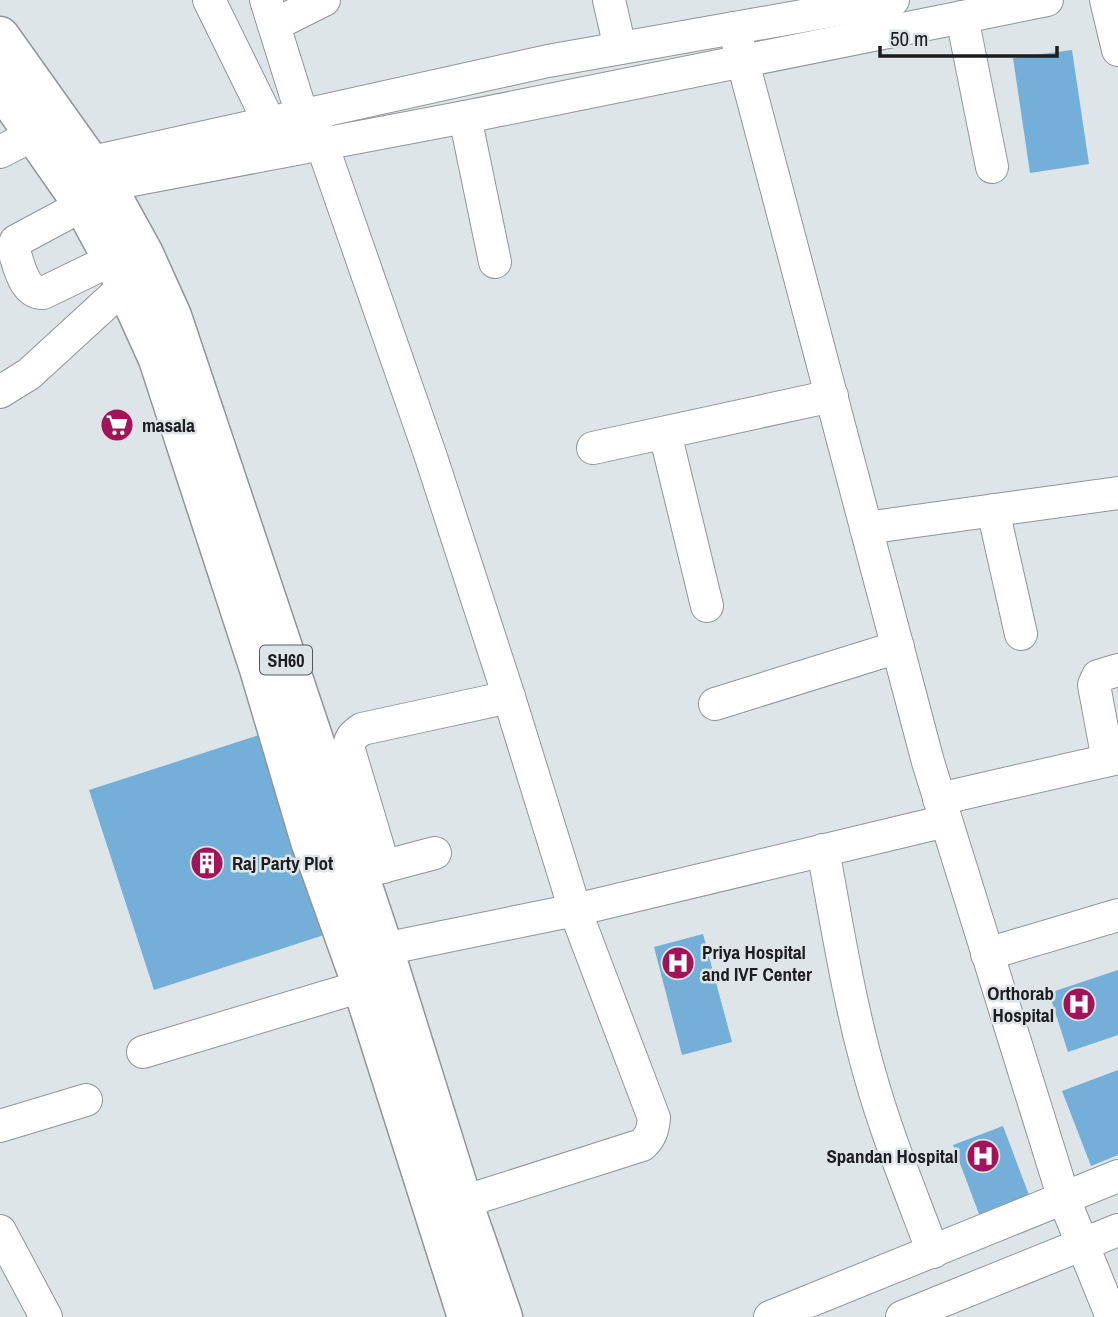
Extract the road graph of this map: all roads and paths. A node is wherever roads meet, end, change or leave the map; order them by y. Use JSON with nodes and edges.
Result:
{"nodes":[{"id":1,"x":209,"y":0,"type":"edge"},
{"id":2,"x":324,"y":0,"type":"edge"},
{"id":3,"x":609,"y":0,"type":"edge"},
{"id":4,"x":893,"y":0,"type":"edge"},
{"id":5,"x":1047,"y":0,"type":"edge"},
{"id":6,"x":1106,"y":0,"type":"edge"},
{"id":7,"x":270,"y":12,"type":"edge"},
{"id":8,"x":962,"y":17,"type":"junction"},
{"id":9,"x":735,"y":18,"type":"edge"},
{"id":10,"x":0,"y":36,"type":"edge"},
{"id":11,"x":620,"y":48,"type":"junction"},
{"id":12,"x":1118,"y":50,"type":"edge"},
{"id":13,"x":743,"y":61,"type":"junction"},
{"id":14,"x":0,"y":86,"type":"edge"},
{"id":15,"x":306,"y":114,"type":"junction"},
{"id":16,"x":465,"y":117,"type":"junction"},
{"id":17,"x":269,"y":122,"type":"junction"},
{"id":18,"x":33,"y":135,"type":"junction"},
{"id":19,"x":322,"y":145,"type":"junction"},
{"id":20,"x":0,"y":152,"type":"edge"},
{"id":21,"x":992,"y":167,"type":"dead end"},
{"id":22,"x":82,"y":183,"type":"junction"},
{"id":23,"x":495,"y":262,"type":"dead end"},
{"id":24,"x":118,"y":273,"type":"junction"},
{"id":25,"x":0,"y":392,"type":"edge"},
{"id":26,"x":832,"y":396,"type":"junction"},
{"id":27,"x":664,"y":433,"type":"junction"},
{"id":28,"x":593,"y":448,"type":"dead end"},
{"id":29,"x":1118,"y":493,"type":"edge"},
{"id":30,"x":993,"y":510,"type":"junction"},
{"id":31,"x":866,"y":528,"type":"junction"},
{"id":32,"x":707,"y":606,"type":"dead end"},
{"id":33,"x":1021,"y":634,"type":"dead end"},
{"id":34,"x":898,"y":647,"type":"junction"},
{"id":35,"x":1118,"y":670,"type":"edge"},
{"id":36,"x":509,"y":697,"type":"junction"},
{"id":37,"x":715,"y":704,"type":"dead end"},
{"id":38,"x":1113,"y":759,"type":"edge"},
{"id":39,"x":943,"y":810,"type":"junction"},
{"id":40,"x":823,"y":850,"type":"junction"},
{"id":41,"x":435,"y":853,"type":"dead end"},
{"id":42,"x":371,"y":870,"type":"junction"},
{"id":43,"x":575,"y":910,"type":"junction"},
{"id":44,"x":1118,"y":915,"type":"edge"},
{"id":45,"x":384,"y":949,"type":"junction"},
{"id":46,"x":987,"y":954,"type":"junction"},
{"id":47,"x":362,"y":986,"type":"junction"},
{"id":48,"x":143,"y":1052,"type":"dead end"},
{"id":49,"x":86,"y":1100,"type":"dead end"},
{"id":50,"x":0,"y":1126,"type":"edge"},
{"id":51,"x":1118,"y":1176,"type":"edge"},
{"id":52,"x":1064,"y":1199,"type":"junction"},
{"id":53,"x":463,"y":1202,"type":"junction"},
{"id":54,"x":1118,"y":1230,"type":"edge"},
{"id":55,"x":0,"y":1231,"type":"edge"},
{"id":56,"x":1083,"y":1245,"type":"junction"},
{"id":57,"x":933,"y":1252,"type":"junction"},
{"id":58,"x":461,"y":1315,"type":"edge"},
{"id":59,"x":46,"y":1317,"type":"edge"},
{"id":60,"x":503,"y":1317,"type":"edge"},
{"id":61,"x":771,"y":1317,"type":"edge"},
{"id":62,"x":902,"y":1317,"type":"edge"},
{"id":63,"x":1112,"y":1317,"type":"edge"}],
"edges":[{"from":1,"to":17,"type":"street"},
{"from":2,"to":7,"type":"street"},
{"from":3,"to":11,"type":"street"},
{"from":4,"to":9,"type":"street"},
{"from":5,"to":8,"type":"street"},
{"from":6,"to":12,"type":"street"},
{"from":7,"to":15,"type":"street"},
{"from":8,"to":13,"type":"street"},
{"from":8,"to":21,"type":"street"},
{"from":9,"to":11,"type":"street"},
{"from":9,"to":13,"type":"street"},
{"from":10,"to":22,"type":"main road","number":"SH60"},
{"from":11,"to":15,"type":"street"},
{"from":13,"to":16,"type":"street"},
{"from":13,"to":26,"type":"street"},
{"from":14,"to":18,"type":"main road","number":"SH60"},
{"from":15,"to":17,"type":"street"},
{"from":15,"to":19,"type":"street"},
{"from":16,"to":19,"type":"street"},
{"from":16,"to":23,"type":"street"},
{"from":17,"to":22,"type":"street"},
{"from":18,"to":20,"type":"street"},
{"from":18,"to":22,"type":"main road","number":"SH60"},
{"from":19,"to":22,"type":"street"},
{"from":19,"to":36,"type":"street"},
{"from":22,"to":24,"type":"main road","number":"SH60"},
{"from":22,"to":24,"type":"street"},
{"from":22,"to":42,"type":"main road","number":"SH60"},
{"from":24,"to":25,"type":"street"},
{"from":24,"to":47,"type":"main road","number":"SH60"},
{"from":26,"to":27,"type":"street"},
{"from":26,"to":31,"type":"street"},
{"from":27,"to":28,"type":"street"},
{"from":27,"to":32,"type":"street"},
{"from":29,"to":30,"type":"street"},
{"from":30,"to":31,"type":"street"},
{"from":30,"to":33,"type":"street"},
{"from":31,"to":34,"type":"street"},
{"from":34,"to":37,"type":"street"},
{"from":34,"to":39,"type":"street"},
{"from":35,"to":38,"type":"street"},
{"from":36,"to":42,"type":"street"},
{"from":36,"to":43,"type":"street"},
{"from":38,"to":39,"type":"street"},
{"from":39,"to":40,"type":"street"},
{"from":39,"to":46,"type":"street"},
{"from":40,"to":43,"type":"street"},
{"from":40,"to":57,"type":"street"},
{"from":41,"to":42,"type":"street"},
{"from":42,"to":45,"type":"main road","number":"SH60"},
{"from":43,"to":45,"type":"street"},
{"from":43,"to":53,"type":"street"},
{"from":44,"to":46,"type":"street"},
{"from":45,"to":53,"type":"main road","number":"SH60"},
{"from":46,"to":52,"type":"street"},
{"from":47,"to":48,"type":"street"},
{"from":47,"to":58,"type":"main road","number":"SH60"},
{"from":49,"to":50,"type":"street"},
{"from":51,"to":52,"type":"street"},
{"from":52,"to":56,"type":"street"},
{"from":52,"to":57,"type":"street"},
{"from":53,"to":60,"type":"main road","number":"SH60"},
{"from":54,"to":56,"type":"street"},
{"from":55,"to":59,"type":"street"},
{"from":56,"to":62,"type":"street"},
{"from":56,"to":63,"type":"street"},
{"from":57,"to":61,"type":"street"}]}
